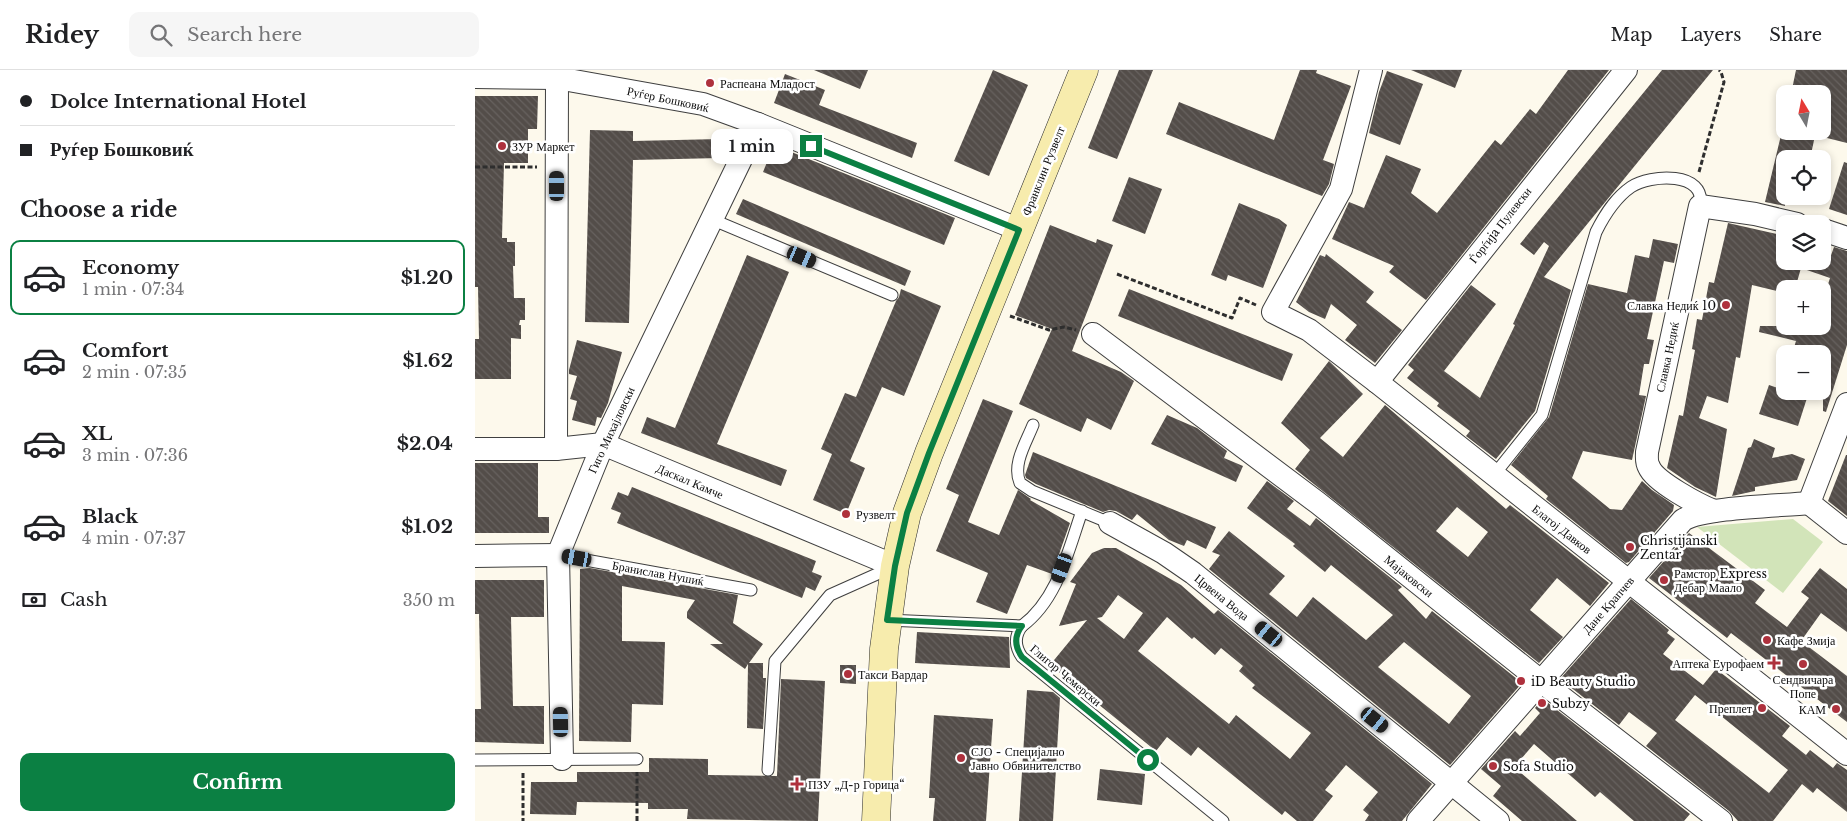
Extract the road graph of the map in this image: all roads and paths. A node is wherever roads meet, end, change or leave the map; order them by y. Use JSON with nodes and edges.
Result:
{"nodes":[{"id":1,"x":1084,"y":70,"type":"edge"},
{"id":2,"x":1371,"y":70,"type":"edge"},
{"id":3,"x":1625,"y":70,"type":"edge"},
{"id":4,"x":1719,"y":70,"type":"edge"},
{"id":5,"x":557,"y":74,"type":"edge"},
{"id":6,"x":475,"y":77,"type":"edge"},
{"id":7,"x":758,"y":124,"type":"junction"},
{"id":8,"x":475,"y":167,"type":"edge"},
{"id":9,"x":557,"y":167,"type":"junction"},
{"id":10,"x":1698,"y":196,"type":"junction"},
{"id":11,"x":711,"y":219,"type":"junction"},
{"id":12,"x":1776,"y":219,"type":"edge"},
{"id":13,"x":1019,"y":230,"type":"junction"},
{"id":14,"x":1831,"y":233,"type":"edge"},
{"id":15,"x":1847,"y":238,"type":"edge"},
{"id":16,"x":1117,"y":274,"type":"dead end"},
{"id":17,"x":892,"y":295,"type":"dead end"},
{"id":18,"x":1273,"y":312,"type":"junction"},
{"id":19,"x":1010,"y":316,"type":"dead end"},
{"id":20,"x":1093,"y":334,"type":"joint"},
{"id":21,"x":1377,"y":382,"type":"junction"},
{"id":22,"x":1847,"y":404,"type":"edge"},
{"id":23,"x":1033,"y":425,"type":"dead end"},
{"id":24,"x":603,"y":444,"type":"junction"},
{"id":25,"x":475,"y":449,"type":"edge"},
{"id":26,"x":557,"y":449,"type":"junction"},
{"id":27,"x":1494,"y":475,"type":"junction"},
{"id":28,"x":1809,"y":503,"type":"junction"},
{"id":29,"x":1082,"y":511,"type":"junction"},
{"id":30,"x":1714,"y":511,"type":"junction"},
{"id":31,"x":1110,"y":523,"type":"joint"},
{"id":32,"x":1847,"y":533,"type":"edge"},
{"id":33,"x":558,"y":555,"type":"junction"},
{"id":34,"x":475,"y":556,"type":"edge"},
{"id":35,"x":895,"y":566,"type":"junction"},
{"id":36,"x":1629,"y":582,"type":"junction"},
{"id":37,"x":751,"y":590,"type":"dead end"},
{"id":38,"x":887,"y":620,"type":"junction"},
{"id":39,"x":1022,"y":626,"type":"junction"},
{"id":40,"x":1542,"y":682,"type":"junction"},
{"id":41,"x":1847,"y":754,"type":"edge"},
{"id":42,"x":562,"y":759,"type":"junction"},
{"id":43,"x":637,"y":759,"type":"joint"},
{"id":44,"x":475,"y":760,"type":"edge"},
{"id":45,"x":523,"y":760,"type":"junction"},
{"id":46,"x":769,"y":770,"type":"dead end"},
{"id":47,"x":1451,"y":781,"type":"junction"},
{"id":48,"x":880,"y":813,"type":"edge"},
{"id":49,"x":523,"y":821,"type":"edge"},
{"id":50,"x":637,"y":821,"type":"edge"},
{"id":51,"x":862,"y":821,"type":"edge"},
{"id":52,"x":1223,"y":821,"type":"edge"},
{"id":53,"x":1418,"y":821,"type":"edge"},
{"id":54,"x":1498,"y":821,"type":"edge"},
{"id":55,"x":1721,"y":821,"type":"edge"}],
"edges":[{"from":1,"to":13,"type":"street","name":"Франклин Рузвелт"},
{"from":2,"to":18,"type":"street"},
{"from":3,"to":21,"type":"street","name":"Ѓорѓиja Пулевски"},
{"from":4,"to":10,"type":"path"},
{"from":5,"to":6,"type":"street","name":"Руѓер Бошковиќ"},
{"from":5,"to":7,"type":"street","name":"Руѓер Бошковиќ"},
{"from":5,"to":9,"type":"street"},
{"from":7,"to":11,"type":"street","name":"Гиго Михајловски"},
{"from":7,"to":13,"type":"street","name":"Руѓер Бошковиќ"},
{"from":8,"to":9,"type":"path"},
{"from":9,"to":26,"type":"street"},
{"from":10,"to":12,"type":"street"},
{"from":10,"to":27,"type":"lane"},
{"from":10,"to":30,"type":"street","name":"Славка Недиќ"},
{"from":11,"to":17,"type":"lane"},
{"from":11,"to":24,"type":"street","name":"Гиго Михајловски"},
{"from":13,"to":35,"type":"street","name":"Франклин Рузвелт"},
{"from":14,"to":15,"type":"street"},
{"from":16,"to":18,"type":"path"},
{"from":18,"to":21,"type":"street","name":"Благој Давков"},
{"from":19,"to":20,"type":"path"},
{"from":20,"to":40,"type":"street","name":"Мајаковски"},
{"from":21,"to":27,"type":"street","name":"Благој Давков"},
{"from":22,"to":28,"type":"street"},
{"from":23,"to":29,"type":"lane","name":"Црвена Вода"},
{"from":24,"to":26,"type":"street","name":"Даскал Камче"},
{"from":24,"to":33,"type":"street","name":"Гиго Михајловски"},
{"from":24,"to":35,"type":"street","name":"Даскал Камче"},
{"from":25,"to":26,"type":"street","name":"Даскал Камче"},
{"from":27,"to":36,"type":"street","name":"Благој Давков"},
{"from":28,"to":30,"type":"street","name":"Дане Крапчев"},
{"from":28,"to":32,"type":"street"},
{"from":29,"to":31,"type":"lane","name":"Црвена Вода"},
{"from":29,"to":39,"type":"lane"},
{"from":30,"to":36,"type":"street","name":"Дане Крапчев"},
{"from":31,"to":47,"type":"street","name":"Црвена Вода"},
{"from":33,"to":34,"type":"street","name":"Бранислав Нушиќ"},
{"from":33,"to":37,"type":"lane","name":"Бранислав Нушиќ"},
{"from":33,"to":42,"type":"street","name":"Гиго Михајловски"},
{"from":35,"to":38,"type":"street","name":"Франклин Рузвелт"},
{"from":35,"to":46,"type":"lane"},
{"from":36,"to":40,"type":"street","name":"Дане Крапчев"},
{"from":36,"to":41,"type":"street","name":"Благој Давков"},
{"from":38,"to":39,"type":"lane"},
{"from":38,"to":48,"type":"street","name":"Франклин Рузвелт"},
{"from":39,"to":52,"type":"lane","name":"Глигор Чемерски"},
{"from":40,"to":47,"type":"street","name":"Дане Крапчев"},
{"from":40,"to":55,"type":"street","name":"Мајаковски"},
{"from":42,"to":43,"type":"lane"},
{"from":42,"to":45,"type":"lane"},
{"from":43,"to":50,"type":"path"},
{"from":44,"to":45,"type":"lane"},
{"from":45,"to":49,"type":"path"},
{"from":47,"to":53,"type":"street","name":"Дане Крапчев"},
{"from":47,"to":54,"type":"street","name":"Црвена Вода"},
{"from":48,"to":51,"type":"street"}]}
